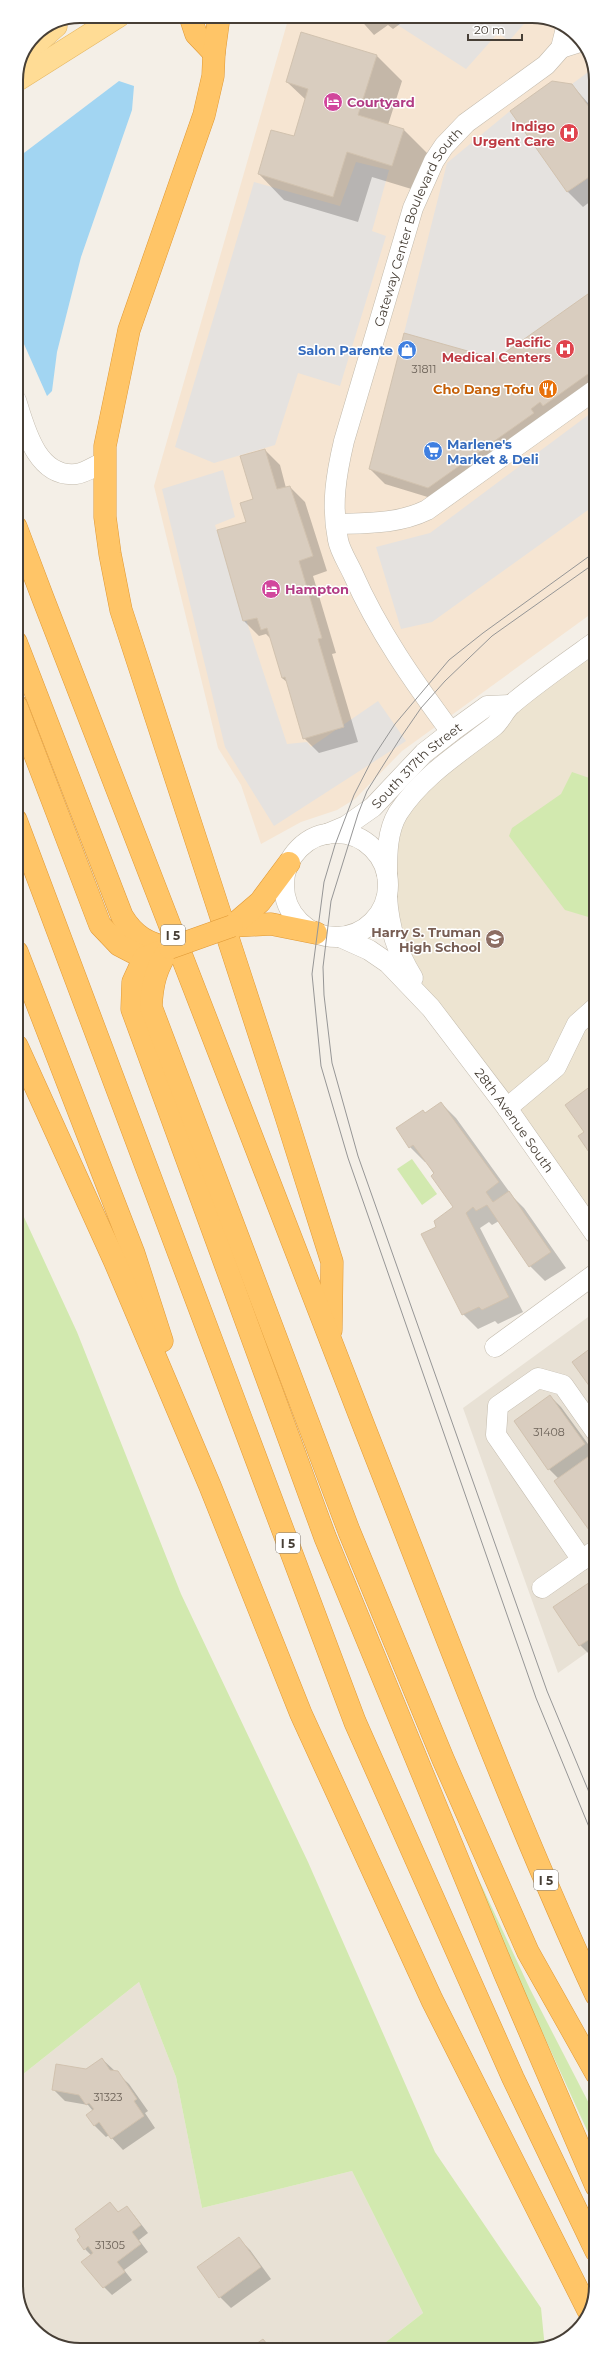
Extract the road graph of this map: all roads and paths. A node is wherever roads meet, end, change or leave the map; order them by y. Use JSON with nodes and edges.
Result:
{"nodes":[{"id":1,"x":108,"y":23,"type":"edge"},
{"id":2,"x":192,"y":23,"type":"edge"},
{"id":3,"x":218,"y":23,"type":"edge"},
{"id":4,"x":48,"y":33,"type":"edge"},
{"id":5,"x":565,"y":33,"type":"edge"},
{"id":6,"x":39,"y":41,"type":"edge"},
{"id":7,"x":576,"y":43,"type":"edge"},
{"id":8,"x":561,"y":48,"type":"junction"},
{"id":9,"x":214,"y":53,"type":"junction"},
{"id":10,"x":23,"y":75,"type":"edge"},
{"id":11,"x":589,"y":394,"type":"edge"},
{"id":12,"x":23,"y":421,"type":"edge"},
{"id":13,"x":104,"y":462,"type":"junction"},
{"id":14,"x":336,"y":524,"type":"junction"},
{"id":15,"x":23,"y":545,"type":"edge"},
{"id":16,"x":589,"y":646,"type":"edge"},
{"id":17,"x":23,"y":660,"type":"edge"},
{"id":18,"x":510,"y":705,"type":"junction"},
{"id":19,"x":23,"y":723,"type":"edge"},
{"id":20,"x":451,"y":732,"type":"junction"},
{"id":21,"x":324,"y":835,"type":"junction"},
{"id":22,"x":23,"y":839,"type":"edge"},
{"id":23,"x":289,"y":863,"type":"junction"},
{"id":24,"x":387,"y":875,"type":"junction"},
{"id":25,"x":386,"y":897,"type":"junction"},
{"id":26,"x":232,"y":926,"type":"junction"},
{"id":27,"x":316,"y":933,"type":"junction"},
{"id":28,"x":340,"y":937,"type":"junction"},
{"id":29,"x":170,"y":948,"type":"junction"},
{"id":30,"x":144,"y":958,"type":"junction"},
{"id":31,"x":23,"y":970,"type":"edge"},
{"id":32,"x":430,"y":1008,"type":"junction"},
{"id":33,"x":589,"y":1013,"type":"edge"},
{"id":34,"x":23,"y":1059,"type":"edge"},
{"id":35,"x":165,"y":1075,"type":"junction"},
{"id":36,"x":507,"y":1108,"type":"junction"},
{"id":37,"x":589,"y":1225,"type":"edge"},
{"id":38,"x":589,"y":1278,"type":"edge"},
{"id":39,"x":331,"y":1342,"type":"junction"},
{"id":40,"x":495,"y":1347,"type":"dead end"},
{"id":41,"x":589,"y":1422,"type":"edge"},
{"id":42,"x":210,"y":1486,"type":"junction"},
{"id":43,"x":589,"y":1555,"type":"edge"},
{"id":44,"x":542,"y":1588,"type":"dead end"},
{"id":45,"x":589,"y":1979,"type":"edge"},
{"id":46,"x":589,"y":2061,"type":"edge"},
{"id":47,"x":589,"y":2170,"type":"edge"},
{"id":48,"x":589,"y":2236,"type":"edge"},
{"id":49,"x":586,"y":2306,"type":"edge"}],
"edges":[{"from":1,"to":10,"type":"main road"},
{"from":2,"to":9,"type":"highway"},
{"from":3,"to":9,"type":"highway"},
{"from":4,"to":6,"type":"main road"},
{"from":5,"to":8,"type":"street","name":"Gateway Center Boulevard South"},
{"from":7,"to":8,"type":"street"},
{"from":8,"to":14,"type":"street","name":"Gateway Center Boulevard South"},
{"from":9,"to":13,"type":"highway"},
{"from":11,"to":14,"type":"street"},
{"from":12,"to":13,"type":"street"},
{"from":13,"to":39,"type":"highway"},
{"from":14,"to":20,"type":"street","name":"Gateway Center Boulevard South"},
{"from":15,"to":39,"type":"highway","number":"I 5"},
{"from":16,"to":18,"type":"street","name":"South 317th Street"},
{"from":17,"to":29,"type":"highway"},
{"from":18,"to":20,"type":"street","name":"South 317th Street"},
{"from":18,"to":24,"type":"street","name":"South 317th Street"},
{"from":19,"to":30,"type":"highway"},
{"from":20,"to":21,"type":"street","name":"South 317th Street"},
{"from":21,"to":23,"type":"street"},
{"from":21,"to":24,"type":"street"},
{"from":22,"to":48,"type":"highway","number":"I 5"},
{"from":23,"to":26,"type":"highway"},
{"from":23,"to":27,"type":"street"},
{"from":24,"to":25,"type":"street"},
{"from":25,"to":28,"type":"street"},
{"from":25,"to":32,"type":"street","name":"28th Avenue South"},
{"from":26,"to":27,"type":"highway"},
{"from":26,"to":29,"type":"highway","bridge":true},
{"from":27,"to":28,"type":"street"},
{"from":28,"to":32,"type":"street","name":"28th Avenue South"},
{"from":29,"to":30,"type":"highway"},
{"from":29,"to":35,"type":"highway"},
{"from":30,"to":35,"type":"highway"},
{"from":31,"to":42,"type":"highway"},
{"from":32,"to":36,"type":"street","name":"28th Avenue South"},
{"from":33,"to":36,"type":"street"},
{"from":34,"to":42,"type":"highway"},
{"from":35,"to":46,"type":"highway"},
{"from":35,"to":47,"type":"highway"},
{"from":36,"to":37,"type":"street","name":"28th Avenue South"},
{"from":38,"to":40,"type":"street"},
{"from":39,"to":45,"type":"highway","number":"I 5"},
{"from":41,"to":43,"type":"street"},
{"from":42,"to":49,"type":"highway"},
{"from":43,"to":44,"type":"street"}]}
